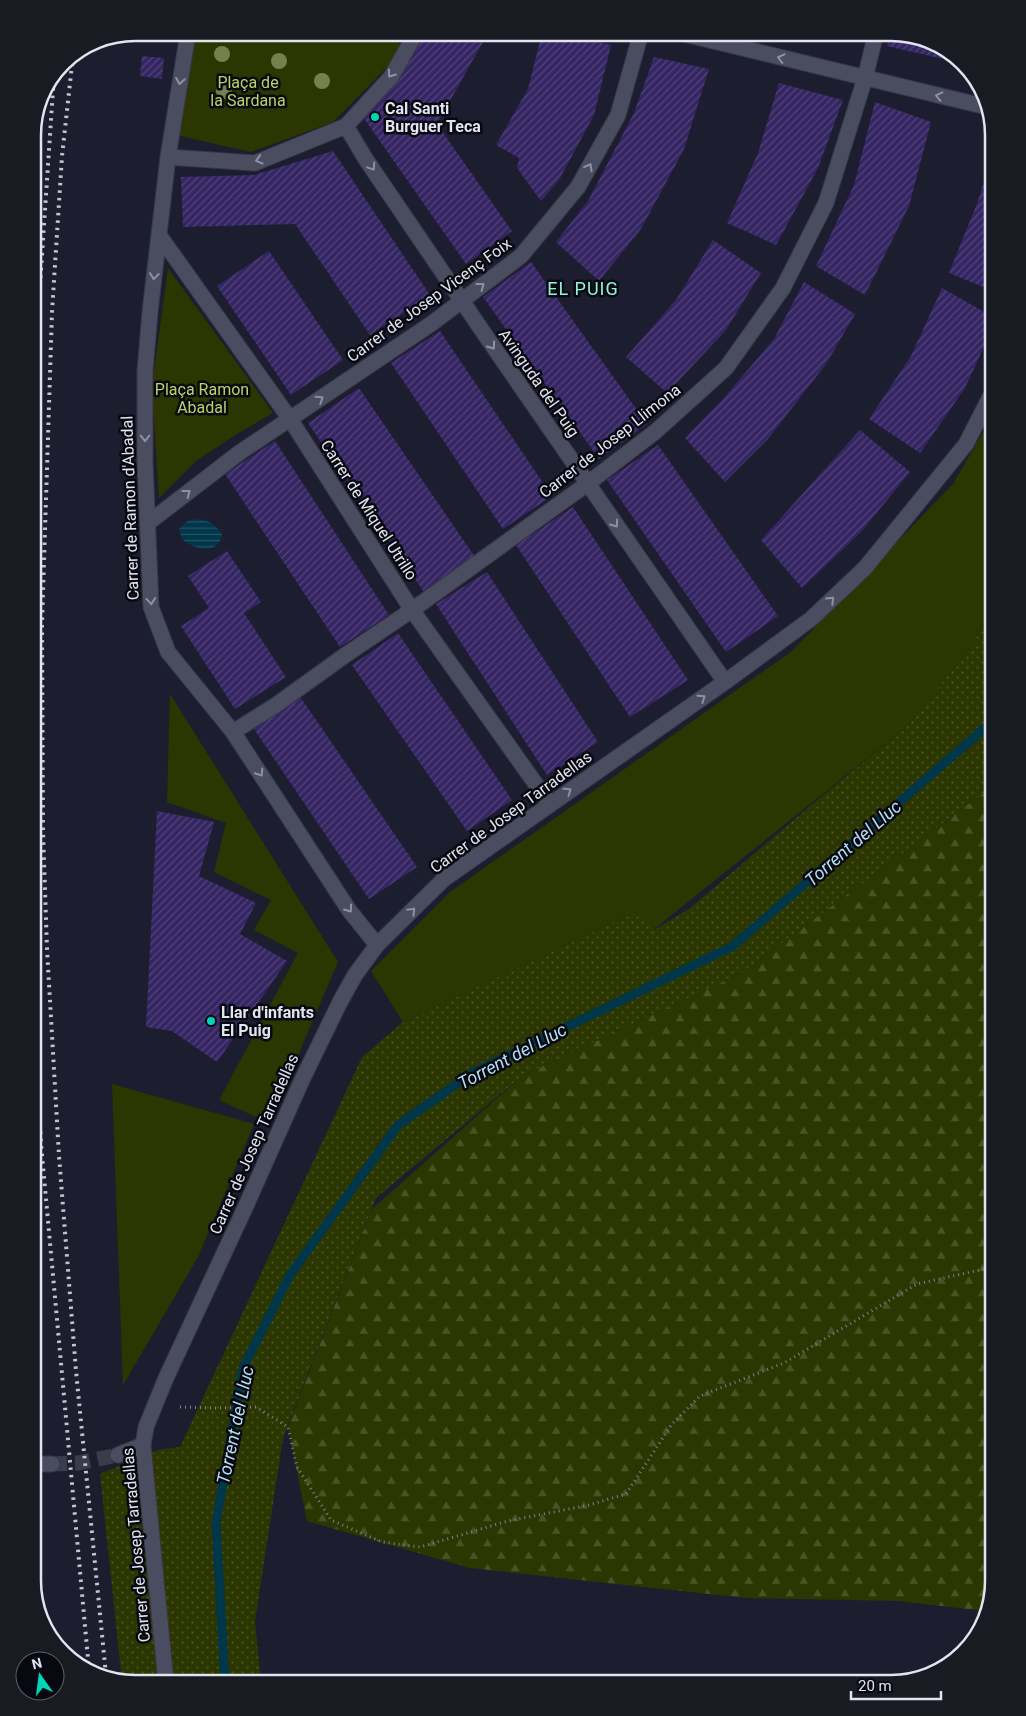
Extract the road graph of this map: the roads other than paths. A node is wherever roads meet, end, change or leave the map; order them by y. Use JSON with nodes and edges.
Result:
{"nodes":[{"id":1,"x":187,"y":41,"type":"edge"},
{"id":2,"x":411,"y":41,"type":"edge"},
{"id":3,"x":639,"y":41,"type":"edge"},
{"id":4,"x":713,"y":41,"type":"edge"},
{"id":5,"x":874,"y":41,"type":"edge"},
{"id":6,"x":865,"y":78,"type":"junction"},
{"id":7,"x":980,"y":105,"type":"edge"},
{"id":8,"x":346,"y":126,"type":"junction"},
{"id":9,"x":168,"y":157,"type":"junction"},
{"id":10,"x":159,"y":235,"type":"junction"},
{"id":11,"x":462,"y":301,"type":"junction"},
{"id":12,"x":985,"y":408,"type":"edge"},
{"id":13,"x":290,"y":419,"type":"junction"},
{"id":14,"x":587,"y":484,"type":"junction"},
{"id":15,"x":148,"y":523,"type":"junction"},
{"id":16,"x":412,"y":610,"type":"junction"},
{"id":17,"x":724,"y":682,"type":"junction"},
{"id":18,"x":233,"y":732,"type":"junction"},
{"id":19,"x":550,"y":804,"type":"junction"},
{"id":20,"x":377,"y":945,"type":"junction"},
{"id":21,"x":143,"y":1445,"type":"junction"},
{"id":22,"x":118,"y":1455,"type":"tunnel mouth"},
{"id":23,"x":41,"y":1464,"type":"edge"},
{"id":24,"x":52,"y":1464,"type":"tunnel mouth"},
{"id":25,"x":165,"y":1675,"type":"edge"}],
"edges":[{"from":1,"to":9,"type":"street","name":"Carrer de Ramon d'Abadal","one_way":true},
{"from":2,"to":8,"type":"street","one_way":true},
{"from":11,"to":3,"type":"street","name":"Carrer de Josep Vicenç Foix","one_way":true},
{"from":6,"to":4,"type":"street","one_way":true},
{"from":5,"to":6,"type":"street","name":"Carrer de Josep Llimona"},
{"from":7,"to":6,"type":"street","one_way":true},
{"from":6,"to":14,"type":"street","name":"Carrer de Josep Llimona"},
{"from":8,"to":9,"type":"street","one_way":true},
{"from":8,"to":11,"type":"street","name":"Avinguda del Puig","one_way":true},
{"from":9,"to":10,"type":"street","name":"Carrer de Ramon d'Abadal"},
{"from":10,"to":13,"type":"street","name":"Carrer de Miquel Utrillo"},
{"from":10,"to":15,"type":"street","name":"Carrer de Ramon d'Abadal","one_way":true},
{"from":13,"to":11,"type":"street","name":"Carrer de Josep Vicenç Foix","one_way":true},
{"from":11,"to":14,"type":"street","name":"Avinguda del Puig","one_way":true},
{"from":17,"to":12,"type":"street","name":"Carrer de Josep Tarradellas","one_way":true},
{"from":15,"to":13,"type":"street","name":"Carrer de Josep Vicenç Foix","one_way":true},
{"from":13,"to":16,"type":"street","name":"Carrer de Miquel Utrillo"},
{"from":14,"to":16,"type":"street","name":"Carrer de Josep Llimona"},
{"from":14,"to":17,"type":"street","name":"Avinguda del Puig","one_way":true},
{"from":15,"to":18,"type":"street","name":"Carrer de Ramon d'Abadal","one_way":true},
{"from":16,"to":18,"type":"street","name":"Carrer de Josep Llimona"},
{"from":16,"to":19,"type":"street","name":"Carrer de Miquel Utrillo"},
{"from":19,"to":17,"type":"street","name":"Carrer de Josep Tarradellas","one_way":true},
{"from":18,"to":20,"type":"street","name":"Carrer de Ramon d'Abadal","one_way":true},
{"from":20,"to":19,"type":"street","name":"Carrer de Josep Tarradellas","one_way":true},
{"from":20,"to":21,"type":"street","name":"Carrer de Josep Tarradellas"},
{"from":21,"to":22,"type":"street"},
{"from":21,"to":25,"type":"street","name":"Carrer de Josep Tarradellas"},
{"from":23,"to":24,"type":"street"}]}
